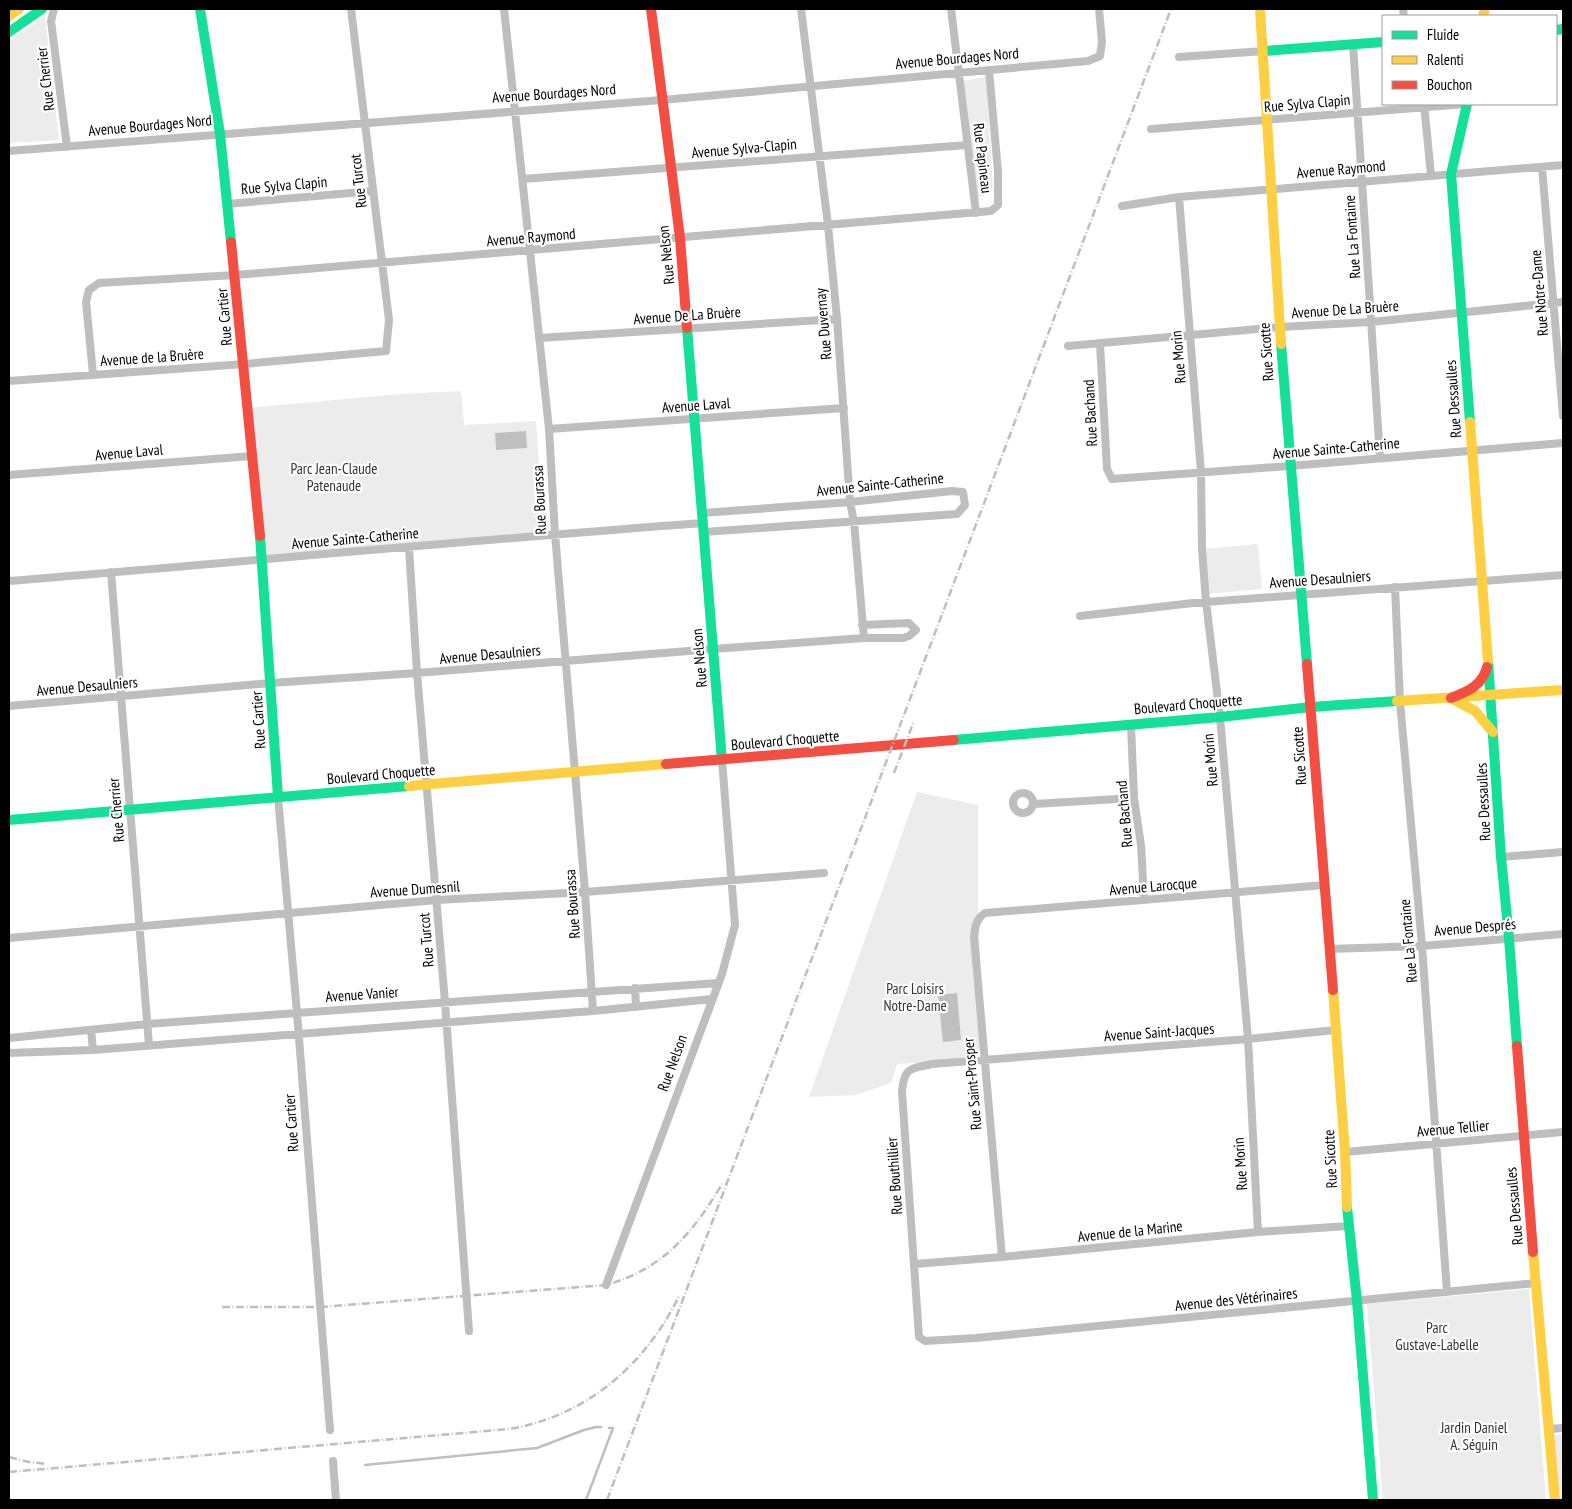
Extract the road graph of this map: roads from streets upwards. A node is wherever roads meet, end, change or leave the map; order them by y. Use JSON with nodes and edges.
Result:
{"nodes":[{"id":1,"x":19,"y":9,"type":"edge"},
{"id":2,"x":42,"y":9,"type":"edge"},
{"id":3,"x":54,"y":9,"type":"edge"},
{"id":4,"x":200,"y":9,"type":"edge"},
{"id":5,"x":350,"y":9,"type":"edge"},
{"id":6,"x":504,"y":9,"type":"edge"},
{"id":7,"x":650,"y":9,"type":"edge"},
{"id":8,"x":801,"y":9,"type":"edge"},
{"id":9,"x":951,"y":9,"type":"edge"},
{"id":10,"x":1099,"y":9,"type":"edge"},
{"id":11,"x":1260,"y":9,"type":"edge"},
{"id":12,"x":9,"y":16,"type":"edge"},
{"id":13,"x":9,"y":32,"type":"edge"},
{"id":14,"x":1382,"y":42,"type":"edge"},
{"id":15,"x":1353,"y":44,"type":"junction"},
{"id":16,"x":1264,"y":51,"type":"junction"},
{"id":17,"x":1179,"y":57,"type":"dead end"},
{"id":18,"x":990,"y":70,"type":"junction"},
{"id":19,"x":958,"y":73,"type":"junction"},
{"id":20,"x":811,"y":86,"type":"junction"},
{"id":21,"x":662,"y":100,"type":"junction"},
{"id":22,"x":1424,"y":105,"type":"edge"},
{"id":23,"x":1466,"y":105,"type":"edge"},
{"id":24,"x":515,"y":111,"type":"junction"},
{"id":25,"x":1358,"y":113,"type":"junction"},
{"id":26,"x":1268,"y":120,"type":"junction"},
{"id":27,"x":364,"y":123,"type":"junction"},
{"id":28,"x":1151,"y":130,"type":"dead end"},
{"id":29,"x":220,"y":134,"type":"junction"},
{"id":30,"x":967,"y":145,"type":"junction"},
{"id":31,"x":67,"y":147,"type":"junction"},
{"id":32,"x":9,"y":151,"type":"edge"},
{"id":33,"x":819,"y":156,"type":"junction"},
{"id":34,"x":1563,"y":165,"type":"edge"},
{"id":35,"x":1542,"y":167,"type":"junction"},
{"id":36,"x":671,"y":168,"type":"junction"},
{"id":37,"x":1450,"y":174,"type":"junction"},
{"id":38,"x":1431,"y":176,"type":"junction"},
{"id":39,"x":523,"y":179,"type":"junction"},
{"id":40,"x":1362,"y":182,"type":"junction"},
{"id":41,"x":1272,"y":189,"type":"junction"},
{"id":42,"x":373,"y":191,"type":"junction"},
{"id":43,"x":1179,"y":197,"type":"junction"},
{"id":44,"x":227,"y":204,"type":"junction"},
{"id":45,"x":1122,"y":206,"type":"dead end"},
{"id":46,"x":976,"y":213,"type":"junction"},
{"id":47,"x":828,"y":225,"type":"junction"},
{"id":48,"x":680,"y":238,"type":"junction"},
{"id":49,"x":530,"y":250,"type":"junction"},
{"id":50,"x":382,"y":263,"type":"junction"},
{"id":51,"x":236,"y":275,"type":"junction"},
{"id":52,"x":1563,"y":302,"type":"edge"},
{"id":53,"x":1553,"y":303,"type":"junction"},
{"id":54,"x":1461,"y":312,"type":"junction"},
{"id":55,"x":837,"y":320,"type":"junction"},
{"id":56,"x":1371,"y":322,"type":"junction"},
{"id":57,"x":1280,"y":327,"type":"junction"},
{"id":58,"x":688,"y":328,"type":"junction"},
{"id":59,"x":1190,"y":335,"type":"junction"},
{"id":60,"x":540,"y":338,"type":"junction"},
{"id":61,"x":1100,"y":344,"type":"junction"},
{"id":62,"x":1068,"y":346,"type":"dead end"},
{"id":63,"x":386,"y":351,"type":"joint"},
{"id":64,"x":244,"y":364,"type":"junction"},
{"id":65,"x":93,"y":374,"type":"junction"},
{"id":66,"x":9,"y":381,"type":"edge"},
{"id":67,"x":844,"y":408,"type":"junction"},
{"id":68,"x":1563,"y":416,"type":"edge"},
{"id":69,"x":695,"y":419,"type":"junction"},
{"id":70,"x":549,"y":429,"type":"junction"},
{"id":71,"x":1563,"y":443,"type":"edge"},
{"id":72,"x":1472,"y":451,"type":"junction"},
{"id":73,"x":252,"y":456,"type":"junction"},
{"id":74,"x":1380,"y":458,"type":"junction"},
{"id":75,"x":1290,"y":466,"type":"junction"},
{"id":76,"x":1201,"y":472,"type":"junction"},
{"id":77,"x":9,"y":475,"type":"edge"},
{"id":78,"x":1112,"y":479,"type":"joint"},
{"id":79,"x":850,"y":502,"type":"junction"},
{"id":80,"x":703,"y":522,"type":"junction"},
{"id":81,"x":854,"y":522,"type":"junction"},
{"id":82,"x":555,"y":534,"type":"junction"},
{"id":83,"x":409,"y":548,"type":"junction"},
{"id":84,"x":262,"y":560,"type":"junction"},
{"id":85,"x":111,"y":572,"type":"junction"},
{"id":86,"x":1563,"y":574,"type":"edge"},
{"id":87,"x":9,"y":581,"type":"edge"},
{"id":88,"x":1482,"y":581,"type":"junction"},
{"id":89,"x":1395,"y":587,"type":"junction"},
{"id":90,"x":1301,"y":595,"type":"junction"},
{"id":91,"x":1206,"y":602,"type":"junction"},
{"id":92,"x":1080,"y":616,"type":"dead end"},
{"id":93,"x":862,"y":625,"type":"junction"},
{"id":94,"x":864,"y":638,"type":"junction"},
{"id":95,"x":713,"y":649,"type":"junction"},
{"id":96,"x":1488,"y":660,"type":"junction"},
{"id":97,"x":566,"y":662,"type":"junction"},
{"id":98,"x":418,"y":673,"type":"junction"},
{"id":99,"x":270,"y":683,"type":"junction"},
{"id":100,"x":1563,"y":690,"type":"edge"},
{"id":101,"x":1491,"y":696,"type":"junction"},
{"id":102,"x":121,"y":697,"type":"junction"},
{"id":103,"x":1451,"y":698,"type":"junction"},
{"id":104,"x":1400,"y":702,"type":"junction"},
{"id":105,"x":9,"y":706,"type":"edge"},
{"id":106,"x":1311,"y":707,"type":"junction"},
{"id":107,"x":1220,"y":717,"type":"junction"},
{"id":108,"x":1132,"y":725,"type":"junction"},
{"id":109,"x":1494,"y":733,"type":"junction"},
{"id":110,"x":722,"y":760,"type":"junction"},
{"id":111,"x":575,"y":772,"type":"junction"},
{"id":112,"x":427,"y":785,"type":"junction"},
{"id":113,"x":278,"y":798,"type":"junction"},
{"id":114,"x":1134,"y":798,"type":"junction"},
{"id":115,"x":1034,"y":804,"type":"dead end"},
{"id":116,"x":130,"y":810,"type":"junction"},
{"id":117,"x":9,"y":820,"type":"edge"},
{"id":118,"x":1563,"y":852,"type":"edge"},
{"id":119,"x":1501,"y":857,"type":"junction"},
{"id":120,"x":824,"y":873,"type":"dead end"},
{"id":121,"x":732,"y":881,"type":"junction"},
{"id":122,"x":1324,"y":885,"type":"junction"},
{"id":123,"x":585,"y":892,"type":"junction"},
{"id":124,"x":1235,"y":893,"type":"junction"},
{"id":125,"x":437,"y":900,"type":"junction"},
{"id":126,"x":1144,"y":900,"type":"junction"},
{"id":127,"x":289,"y":913,"type":"junction"},
{"id":128,"x":985,"y":913,"type":"joint"},
{"id":129,"x":140,"y":927,"type":"junction"},
{"id":130,"x":1563,"y":934,"type":"edge"},
{"id":131,"x":9,"y":938,"type":"edge"},
{"id":132,"x":1509,"y":938,"type":"junction"},
{"id":133,"x":1422,"y":946,"type":"junction"},
{"id":134,"x":1329,"y":949,"type":"junction"},
{"id":135,"x":718,"y":983,"type":"junction"},
{"id":136,"x":635,"y":988,"type":"junction"},
{"id":137,"x":591,"y":991,"type":"junction"},
{"id":138,"x":712,"y":999,"type":"junction"},
{"id":139,"x":445,"y":1002,"type":"junction"},
{"id":140,"x":636,"y":1007,"type":"junction"},
{"id":141,"x":593,"y":1011,"type":"junction"},
{"id":142,"x":297,"y":1013,"type":"junction"},
{"id":143,"x":446,"y":1021,"type":"junction"},
{"id":144,"x":148,"y":1024,"type":"junction"},
{"id":145,"x":91,"y":1030,"type":"junction"},
{"id":146,"x":1335,"y":1030,"type":"junction"},
{"id":147,"x":299,"y":1033,"type":"junction"},
{"id":148,"x":9,"y":1038,"type":"edge"},
{"id":149,"x":1248,"y":1039,"type":"junction"},
{"id":150,"x":149,"y":1045,"type":"junction"},
{"id":151,"x":93,"y":1050,"type":"junction"},
{"id":152,"x":9,"y":1053,"type":"edge"},
{"id":153,"x":984,"y":1060,"type":"junction"},
{"id":154,"x":1563,"y":1132,"type":"edge"},
{"id":155,"x":1523,"y":1136,"type":"junction"},
{"id":156,"x":1436,"y":1143,"type":"junction"},
{"id":157,"x":1345,"y":1152,"type":"junction"},
{"id":158,"x":1348,"y":1226,"type":"junction"},
{"id":159,"x":1258,"y":1232,"type":"junction"},
{"id":160,"x":1002,"y":1257,"type":"junction"},
{"id":161,"x":915,"y":1264,"type":"junction"},
{"id":162,"x":1536,"y":1283,"type":"junction"},
{"id":163,"x":606,"y":1285,"type":"dead end"},
{"id":164,"x":1447,"y":1292,"type":"junction"},
{"id":165,"x":1357,"y":1300,"type":"junction"},
{"id":166,"x":470,"y":1331,"type":"dead end"},
{"id":167,"x":939,"y":1341,"type":"joint"},
{"id":168,"x":1563,"y":1428,"type":"edge"},
{"id":169,"x":1549,"y":1429,"type":"junction"},
{"id":170,"x":330,"y":1430,"type":"dead end"},
{"id":171,"x":333,"y":1461,"type":"dead end"},
{"id":172,"x":336,"y":1500,"type":"edge"},
{"id":173,"x":1373,"y":1500,"type":"edge"},
{"id":174,"x":1554,"y":1500,"type":"edge"}],
"edges":[{"from":1,"to":12,"type":"street"},
{"from":2,"to":13,"type":"street"},
{"from":3,"to":31,"type":"street","name":"Rue Cherrier"},
{"from":4,"to":29,"type":"street","name":"Rue Cartier"},
{"from":5,"to":27,"type":"street","name":"Rue Turcot"},
{"from":6,"to":24,"type":"street","name":"Rue Bourassa"},
{"from":7,"to":21,"type":"street","name":"Rue Nelson"},
{"from":8,"to":20,"type":"street","name":"Rue Duvernay"},
{"from":9,"to":19,"type":"street","name":"Rue Papineau"},
{"from":10,"to":18,"type":"street","name":"Avenue Bourdages Nord"},
{"from":11,"to":16,"type":"street","name":"Rue Sicotte"},
{"from":14,"to":15,"type":"street"},
{"from":15,"to":16,"type":"street"},
{"from":15,"to":25,"type":"street","name":"Rue La Fontaine"},
{"from":16,"to":17,"type":"street"},
{"from":16,"to":26,"type":"street","name":"Rue Sicotte"},
{"from":18,"to":19,"type":"street","name":"Avenue Bourdages Nord"},
{"from":18,"to":46,"type":"street","name":"Rue Papineau"},
{"from":19,"to":20,"type":"street","name":"Avenue Bourdages Nord"},
{"from":19,"to":30,"type":"street","name":"Rue Papineau"},
{"from":20,"to":21,"type":"street","name":"Avenue Bourdages Nord"},
{"from":20,"to":33,"type":"street","name":"Rue Duvernay"},
{"from":21,"to":24,"type":"street","name":"Avenue Bourdages Nord"},
{"from":21,"to":36,"type":"street","name":"Rue Nelson"},
{"from":22,"to":25,"type":"street","name":"Rue Sylva Clapin"},
{"from":22,"to":38,"type":"street"},
{"from":23,"to":37,"type":"street","name":"Rue Dessaulles"},
{"from":24,"to":27,"type":"street","name":"Avenue Bourdages Nord"},
{"from":24,"to":39,"type":"street","name":"Rue Bourassa"},
{"from":25,"to":26,"type":"street","name":"Rue Sylva Clapin"},
{"from":25,"to":40,"type":"street","name":"Rue La Fontaine"},
{"from":26,"to":28,"type":"street","name":"Rue Sylva Clapin"},
{"from":26,"to":41,"type":"street","name":"Rue Sicotte"},
{"from":27,"to":29,"type":"street","name":"Avenue Bourdages Nord"},
{"from":27,"to":42,"type":"street","name":"Rue Turcot"},
{"from":29,"to":31,"type":"street","name":"Avenue Bourdages Nord"},
{"from":29,"to":44,"type":"street","name":"Rue Cartier"},
{"from":30,"to":33,"type":"street","name":"Avenue Sylva-Clapin"},
{"from":30,"to":46,"type":"street","name":"Rue Papineau"},
{"from":31,"to":32,"type":"street","name":"Avenue Bourdages Nord"},
{"from":33,"to":36,"type":"street","name":"Avenue Sylva-Clapin"},
{"from":33,"to":47,"type":"street","name":"Rue Duvernay"},
{"from":34,"to":35,"type":"street","name":"Avenue Raymond"},
{"from":35,"to":37,"type":"street","name":"Avenue Raymond"},
{"from":35,"to":53,"type":"street","name":"Rue Notre-Dame"},
{"from":36,"to":39,"type":"street","name":"Avenue Sylva-Clapin"},
{"from":36,"to":48,"type":"street","name":"Rue Nelson"},
{"from":37,"to":38,"type":"street","name":"Avenue Raymond"},
{"from":37,"to":54,"type":"street","name":"Rue Dessaulles"},
{"from":38,"to":40,"type":"street","name":"Avenue Raymond"},
{"from":39,"to":49,"type":"street","name":"Rue Bourassa"},
{"from":40,"to":41,"type":"street","name":"Avenue Raymond"},
{"from":40,"to":56,"type":"street","name":"Rue La Fontaine"},
{"from":41,"to":43,"type":"street","name":"Avenue Raymond"},
{"from":41,"to":57,"type":"street","name":"Rue Sicotte"},
{"from":42,"to":44,"type":"street","name":"Rue Sylva Clapin"},
{"from":42,"to":50,"type":"street","name":"Rue Turcot"},
{"from":43,"to":45,"type":"street","name":"Avenue Raymond"},
{"from":43,"to":59,"type":"street","name":"Rue Morin"},
{"from":44,"to":51,"type":"street","name":"Rue Cartier"},
{"from":46,"to":47,"type":"street","name":"Avenue Raymond"},
{"from":47,"to":48,"type":"street","name":"Avenue Raymond"},
{"from":47,"to":55,"type":"street","name":"Rue Duvernay"},
{"from":48,"to":49,"type":"street","name":"Avenue Raymond"},
{"from":48,"to":58,"type":"street","name":"Rue Nelson"},
{"from":49,"to":50,"type":"street","name":"Avenue Raymond"},
{"from":49,"to":60,"type":"street","name":"Rue Bourassa"},
{"from":50,"to":51,"type":"street","name":"Avenue Raymond"},
{"from":50,"to":63,"type":"street","name":"Rue Turcot"},
{"from":51,"to":64,"type":"street","name":"Rue Cartier"},
{"from":51,"to":65,"type":"street","name":"Avenue Raymond"},
{"from":52,"to":53,"type":"street","name":"Avenue De La Bruère"},
{"from":53,"to":54,"type":"street","name":"Avenue De La Bruère"},
{"from":53,"to":68,"type":"street","name":"Rue Notre-Dame"},
{"from":54,"to":56,"type":"street","name":"Avenue De La Bruère"},
{"from":54,"to":72,"type":"street","name":"Rue Dessaulles"},
{"from":55,"to":58,"type":"street","name":"Avenue De La Bruère"},
{"from":55,"to":67,"type":"street","name":"Rue Duvernay"},
{"from":56,"to":57,"type":"street","name":"Avenue De La Bruère"},
{"from":56,"to":74,"type":"street","name":"Rue La Fontaine"},
{"from":57,"to":59,"type":"street","name":"Avenue De La Bruère"},
{"from":57,"to":75,"type":"street","name":"Rue Sicotte"},
{"from":58,"to":60,"type":"street","name":"Avenue De La Bruère"},
{"from":58,"to":69,"type":"street","name":"Rue Nelson"},
{"from":59,"to":61,"type":"street","name":"Avenue De La Bruère"},
{"from":59,"to":76,"type":"street","name":"Rue Morin"},
{"from":60,"to":70,"type":"street","name":"Rue Bourassa"},
{"from":61,"to":62,"type":"street","name":"Avenue De La Bruère"},
{"from":61,"to":78,"type":"street","name":"Rue Bachand"},
{"from":63,"to":64,"type":"street","name":"Avenue de la Bruère"},
{"from":64,"to":65,"type":"street","name":"Avenue de la Bruère"},
{"from":64,"to":73,"type":"street","name":"Rue Cartier"},
{"from":65,"to":66,"type":"street","name":"Avenue de la Bruère"},
{"from":67,"to":69,"type":"street","name":"Avenue Laval"},
{"from":67,"to":79,"type":"street","name":"Rue Duvernay"},
{"from":69,"to":70,"type":"street","name":"Avenue Laval"},
{"from":69,"to":80,"type":"street","name":"Rue Nelson"},
{"from":70,"to":82,"type":"street","name":"Rue Bourassa"},
{"from":71,"to":72,"type":"street","name":"Avenue Sainte-Catherine"},
{"from":72,"to":74,"type":"street","name":"Avenue Sainte-Catherine"},
{"from":72,"to":88,"type":"street","name":"Rue Dessaulles"},
{"from":73,"to":77,"type":"street","name":"Avenue Laval"},
{"from":73,"to":84,"type":"street","name":"Rue Cartier"},
{"from":74,"to":75,"type":"street","name":"Avenue Sainte-Catherine"},
{"from":75,"to":76,"type":"street","name":"Avenue Sainte-Catherine"},
{"from":75,"to":90,"type":"street","name":"Rue Sicotte"},
{"from":76,"to":78,"type":"street","name":"Avenue Sainte-Catherine"},
{"from":76,"to":91,"type":"street","name":"Rue Morin"},
{"from":79,"to":80,"type":"street","name":"Avenue Sainte-Catherine"},
{"from":79,"to":81,"type":"street","name":"Rue Duvernay"},
{"from":79,"to":81,"type":"street","name":"Avenue Sainte-Catherine"},
{"from":80,"to":81,"type":"street","name":"Avenue Sainte-Catherine"},
{"from":80,"to":82,"type":"street","name":"Avenue Sainte-Catherine"},
{"from":80,"to":95,"type":"street","name":"Rue Nelson"},
{"from":81,"to":93,"type":"street","name":"Rue Duvernay"},
{"from":82,"to":83,"type":"street","name":"Avenue Sainte-Catherine"},
{"from":82,"to":97,"type":"street","name":"Rue Bourassa"},
{"from":83,"to":84,"type":"street","name":"Avenue Sainte-Catherine"},
{"from":83,"to":98,"type":"street","name":"Rue Turcot"},
{"from":84,"to":85,"type":"street","name":"Avenue Sainte-Catherine"},
{"from":84,"to":99,"type":"street","name":"Rue Cartier"},
{"from":85,"to":87,"type":"street","name":"Avenue Sainte-Catherine"},
{"from":85,"to":102,"type":"street","name":"Rue Cherrier"},
{"from":86,"to":88,"type":"street","name":"Avenue Desaulniers"},
{"from":88,"to":89,"type":"street","name":"Avenue Desaulniers"},
{"from":88,"to":96,"type":"street","name":"Rue Dessaulles"},
{"from":89,"to":90,"type":"street","name":"Avenue Desaulniers"},
{"from":89,"to":104,"type":"street","name":"Rue La Fontaine"},
{"from":90,"to":91,"type":"street","name":"Avenue Desaulniers"},
{"from":90,"to":106,"type":"street","name":"Rue Sicotte"},
{"from":91,"to":92,"type":"street","name":"Avenue Desaulniers"},
{"from":91,"to":107,"type":"street","name":"Rue Morin"},
{"from":93,"to":94,"type":"street","name":"Rue Duvernay"},
{"from":93,"to":94,"type":"street","name":"Avenue Desaulniers"},
{"from":94,"to":95,"type":"street","name":"Avenue Desaulniers"},
{"from":95,"to":97,"type":"street","name":"Avenue Desaulniers"},
{"from":95,"to":110,"type":"street","name":"Rue Nelson"},
{"from":96,"to":101,"type":"street","name":"Rue Dessaulles"},
{"from":96,"to":103,"type":"street"},
{"from":97,"to":98,"type":"street","name":"Avenue Desaulniers"},
{"from":97,"to":111,"type":"street","name":"Rue Bourassa"},
{"from":98,"to":99,"type":"street","name":"Avenue Desaulniers"},
{"from":98,"to":112,"type":"street","name":"Rue Turcot"},
{"from":99,"to":102,"type":"street","name":"Avenue Desaulniers"},
{"from":99,"to":113,"type":"street","name":"Rue Cartier"},
{"from":100,"to":101,"type":"street","name":"Boulevard Choquette"},
{"from":101,"to":103,"type":"street","name":"Boulevard Choquette"},
{"from":101,"to":109,"type":"street","name":"Rue Dessaulles"},
{"from":102,"to":105,"type":"street","name":"Avenue Desaulniers"},
{"from":102,"to":116,"type":"street","name":"Rue Cherrier"},
{"from":103,"to":104,"type":"street","name":"Boulevard Choquette"},
{"from":103,"to":109,"type":"street"},
{"from":104,"to":106,"type":"street","name":"Boulevard Choquette"},
{"from":104,"to":133,"type":"street","name":"Rue La Fontaine"},
{"from":106,"to":107,"type":"street","name":"Boulevard Choquette"},
{"from":106,"to":122,"type":"street","name":"Rue Sicotte"},
{"from":107,"to":108,"type":"street","name":"Boulevard Choquette"},
{"from":107,"to":124,"type":"street","name":"Rue Morin"},
{"from":108,"to":110,"type":"street","name":"Boulevard Choquette"},
{"from":108,"to":114,"type":"street","name":"Rue Bachand"},
{"from":109,"to":119,"type":"street","name":"Rue Dessaulles"},
{"from":110,"to":111,"type":"street","name":"Boulevard Choquette"},
{"from":110,"to":121,"type":"street","name":"Rue Nelson"},
{"from":111,"to":112,"type":"street","name":"Boulevard Choquette"},
{"from":111,"to":123,"type":"street","name":"Rue Bourassa"},
{"from":112,"to":113,"type":"street","name":"Boulevard Choquette"},
{"from":112,"to":125,"type":"street","name":"Rue Turcot"},
{"from":113,"to":116,"type":"street","name":"Boulevard Choquette"},
{"from":113,"to":127,"type":"street","name":"Rue Cartier"},
{"from":114,"to":115,"type":"street"},
{"from":114,"to":126,"type":"street","name":"Rue Bachand"},
{"from":116,"to":117,"type":"street","name":"Boulevard Choquette"},
{"from":116,"to":129,"type":"street","name":"Rue Cherrier"},
{"from":118,"to":119,"type":"street"},
{"from":119,"to":132,"type":"street","name":"Rue Dessaulles"},
{"from":120,"to":121,"type":"street","name":"Avenue Dumesnil"},
{"from":121,"to":123,"type":"street","name":"Avenue Dumesnil"},
{"from":121,"to":135,"type":"street","name":"Rue Nelson"},
{"from":122,"to":124,"type":"street","name":"Avenue Larocque"},
{"from":122,"to":134,"type":"street","name":"Rue Sicotte"},
{"from":123,"to":125,"type":"street","name":"Avenue Dumesnil"},
{"from":123,"to":137,"type":"street","name":"Rue Bourassa"},
{"from":124,"to":126,"type":"street","name":"Avenue Larocque"},
{"from":124,"to":149,"type":"street","name":"Rue Morin"},
{"from":125,"to":127,"type":"street","name":"Avenue Dumesnil"},
{"from":125,"to":139,"type":"street","name":"Rue Turcot"},
{"from":126,"to":128,"type":"street","name":"Avenue Larocque"},
{"from":127,"to":129,"type":"street","name":"Avenue Dumesnil"},
{"from":127,"to":142,"type":"street","name":"Rue Cartier"},
{"from":128,"to":153,"type":"street","name":"Rue Saint-Prosper"},
{"from":129,"to":131,"type":"street","name":"Avenue Dumesnil"},
{"from":129,"to":144,"type":"street","name":"Rue Cherrier"},
{"from":130,"to":132,"type":"street","name":"Avenue Després"},
{"from":132,"to":133,"type":"street","name":"Avenue Després"},
{"from":132,"to":155,"type":"street","name":"Rue Dessaulles"},
{"from":133,"to":134,"type":"street","name":"Avenue Després"},
{"from":133,"to":156,"type":"street","name":"Rue La Fontaine"},
{"from":134,"to":146,"type":"street","name":"Rue Sicotte"},
{"from":135,"to":136,"type":"street","name":"Avenue Vanier"},
{"from":135,"to":138,"type":"street","name":"Rue Nelson"},
{"from":136,"to":137,"type":"street","name":"Avenue Vanier"},
{"from":136,"to":140,"type":"street"},
{"from":137,"to":139,"type":"street","name":"Avenue Vanier"},
{"from":137,"to":141,"type":"street","name":"Rue Bourassa"},
{"from":138,"to":140,"type":"street"},
{"from":138,"to":163,"type":"street","name":"Rue Nelson"},
{"from":139,"to":142,"type":"street","name":"Avenue Vanier"},
{"from":139,"to":143,"type":"street","name":"Rue Turcot"},
{"from":140,"to":141,"type":"street"},
{"from":141,"to":143,"type":"street"},
{"from":142,"to":144,"type":"street","name":"Avenue Vanier"},
{"from":142,"to":147,"type":"street","name":"Rue Cartier"},
{"from":143,"to":147,"type":"street"},
{"from":143,"to":166,"type":"street","name":"Rue Turcot"},
{"from":144,"to":145,"type":"street","name":"Avenue Vanier"},
{"from":144,"to":150,"type":"street","name":"Rue Cherrier"},
{"from":145,"to":148,"type":"street","name":"Avenue Vanier"},
{"from":145,"to":151,"type":"street"},
{"from":146,"to":149,"type":"street","name":"Avenue Saint-Jacques"},
{"from":146,"to":157,"type":"street","name":"Rue Sicotte"},
{"from":147,"to":150,"type":"street"},
{"from":147,"to":170,"type":"street","name":"Rue Cartier"},
{"from":149,"to":153,"type":"street","name":"Avenue Saint-Jacques"},
{"from":149,"to":159,"type":"street","name":"Rue Morin"},
{"from":150,"to":151,"type":"street"},
{"from":151,"to":152,"type":"street"},
{"from":153,"to":160,"type":"street","name":"Rue Saint-Prosper"},
{"from":153,"to":161,"type":"street","name":"Rue Bouthillier"},
{"from":154,"to":155,"type":"street","name":"Avenue Tellier"},
{"from":155,"to":156,"type":"street","name":"Avenue Tellier"},
{"from":155,"to":162,"type":"street","name":"Rue Dessaulles"},
{"from":156,"to":157,"type":"street","name":"Avenue Tellier"},
{"from":156,"to":164,"type":"street","name":"Rue La Fontaine"},
{"from":157,"to":158,"type":"street","name":"Rue Sicotte"},
{"from":158,"to":159,"type":"street","name":"Avenue de la Marine"},
{"from":158,"to":165,"type":"street","name":"Rue Sicotte"},
{"from":159,"to":160,"type":"street","name":"Avenue de la Marine"},
{"from":160,"to":161,"type":"street","name":"Avenue de la Marine"},
{"from":161,"to":167,"type":"street","name":"Rue Bouthillier"},
{"from":162,"to":164,"type":"street","name":"Avenue des Vétérinaires"},
{"from":162,"to":169,"type":"street","name":"Rue Dessaulles"},
{"from":164,"to":165,"type":"street","name":"Avenue des Vétérinaires"},
{"from":165,"to":167,"type":"street","name":"Avenue des Vétérinaires"},
{"from":165,"to":173,"type":"street","name":"Rue Sicotte"},
{"from":168,"to":169,"type":"street"},
{"from":169,"to":174,"type":"street","name":"Rue Dessaulles"},
{"from":171,"to":172,"type":"street"}]}
